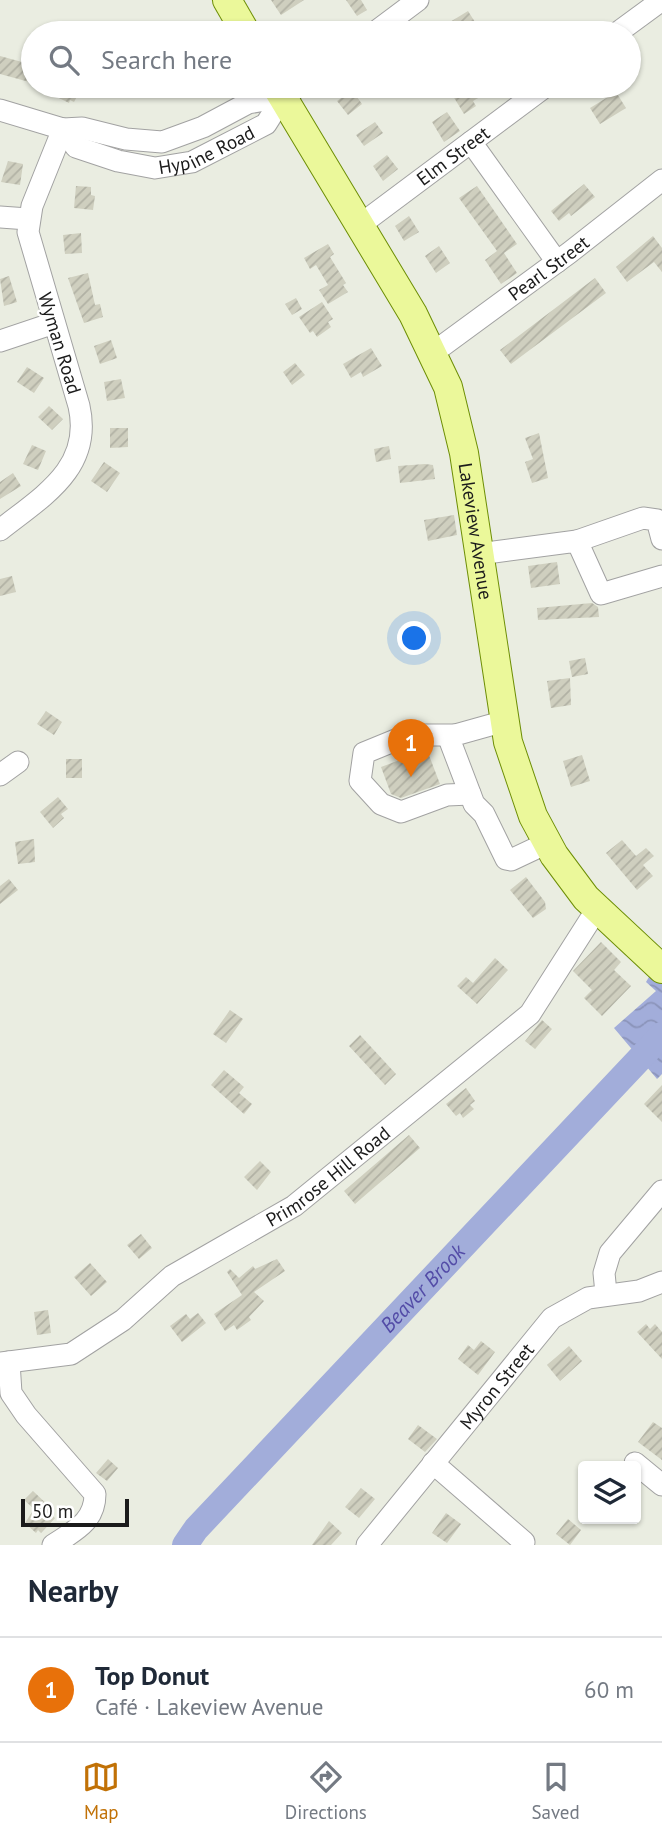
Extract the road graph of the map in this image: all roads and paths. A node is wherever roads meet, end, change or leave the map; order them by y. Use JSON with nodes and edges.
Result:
{"nodes":[{"id":1,"x":227,"y":0,"type":"edge"},
{"id":2,"x":418,"y":0,"type":"edge"},
{"id":3,"x":662,"y":0,"type":"edge"},
{"id":4,"x":239,"y":21,"type":"edge"},
{"id":5,"x":390,"y":21,"type":"edge"},
{"id":6,"x":633,"y":21,"type":"edge"},
{"id":7,"x":263,"y":98,"type":"edge"},
{"id":8,"x":281,"y":98,"type":"edge"},
{"id":9,"x":290,"y":98,"type":"edge"},
{"id":10,"x":530,"y":98,"type":"edge"},
{"id":11,"x":0,"y":110,"type":"edge"},
{"id":12,"x":63,"y":129,"type":"junction"},
{"id":13,"x":471,"y":142,"type":"junction"},
{"id":14,"x":659,"y":189,"type":"edge"},
{"id":15,"x":0,"y":218,"type":"edge"},
{"id":16,"x":28,"y":219,"type":"junction"},
{"id":17,"x":360,"y":225,"type":"junction"},
{"id":18,"x":558,"y":262,"type":"junction"},
{"id":19,"x":54,"y":323,"type":"junction"},
{"id":20,"x":0,"y":341,"type":"edge"},
{"id":21,"x":434,"y":352,"type":"junction"},
{"id":22,"x":0,"y":530,"type":"edge"},
{"id":23,"x":662,"y":539,"type":"edge"},
{"id":24,"x":577,"y":541,"type":"junction"},
{"id":25,"x":479,"y":554,"type":"junction"},
{"id":26,"x":662,"y":576,"type":"edge"},
{"id":27,"x":505,"y":722,"type":"junction"},
{"id":28,"x":455,"y":735,"type":"junction"},
{"id":29,"x":18,"y":762,"type":"dead end"},
{"id":30,"x":0,"y":775,"type":"edge"},
{"id":31,"x":470,"y":794,"type":"junction"},
{"id":32,"x":547,"y":843,"type":"junction"},
{"id":33,"x":597,"y":909,"type":"junction"},
{"id":34,"x":656,"y":963,"type":"edge"},
{"id":35,"x":662,"y":1191,"type":"edge"},
{"id":36,"x":659,"y":1290,"type":"edge"},
{"id":37,"x":606,"y":1293,"type":"junction"},
{"id":38,"x":5,"y":1363,"type":"edge"},
{"id":39,"x":0,"y":1386,"type":"edge"},
{"id":40,"x":432,"y":1463,"type":"junction"},
{"id":41,"x":641,"y":1468,"type":"edge"},
{"id":42,"x":662,"y":1485,"type":"edge"},
{"id":43,"x":524,"y":1542,"type":"dead end"},
{"id":44,"x":53,"y":1545,"type":"edge"},
{"id":45,"x":366,"y":1545,"type":"edge"}],
"edges":[{"from":1,"to":4,"type":"main road"},
{"from":2,"to":5,"type":"street"},
{"from":3,"to":6,"type":"street"},
{"from":7,"to":12,"type":"street","name":"Hypine Road"},
{"from":8,"to":12,"type":"street","name":"Hypine Road"},
{"from":9,"to":17,"type":"main road","name":"Lakeview Avenue"},
{"from":10,"to":13,"type":"street","name":"Elm Street"},
{"from":11,"to":12,"type":"street","name":"Hypine Road"},
{"from":12,"to":16,"type":"street","name":"Wyman Road"},
{"from":13,"to":17,"type":"street","name":"Elm Street"},
{"from":13,"to":18,"type":"street"},
{"from":14,"to":18,"type":"street","name":"Pearl Street"},
{"from":15,"to":16,"type":"street"},
{"from":16,"to":19,"type":"street","name":"Wyman Road"},
{"from":17,"to":21,"type":"main road","name":"Lakeview Avenue"},
{"from":18,"to":21,"type":"street","name":"Pearl Street"},
{"from":19,"to":20,"type":"street"},
{"from":19,"to":22,"type":"street","name":"Wyman Road"},
{"from":21,"to":25,"type":"main road","name":"Lakeview Avenue"},
{"from":23,"to":24,"type":"street"},
{"from":24,"to":25,"type":"street"},
{"from":24,"to":26,"type":"street"},
{"from":25,"to":27,"type":"main road","name":"Lakeview Avenue"},
{"from":27,"to":28,"type":"street"},
{"from":27,"to":32,"type":"main road","name":"Lakeview Avenue"},
{"from":28,"to":31,"type":"street"},
{"from":28,"to":31,"type":"street"},
{"from":29,"to":30,"type":"street"},
{"from":31,"to":32,"type":"street"},
{"from":32,"to":33,"type":"main road","name":"Lakeview Avenue"},
{"from":33,"to":34,"type":"main road","name":"Lakeview Avenue"},
{"from":33,"to":38,"type":"street","name":"Primrose Hill Road"},
{"from":35,"to":37,"type":"street"},
{"from":36,"to":37,"type":"street","name":"Myron Street"},
{"from":37,"to":40,"type":"street","name":"Myron Street"},
{"from":38,"to":39,"type":"street"},
{"from":38,"to":44,"type":"street"},
{"from":40,"to":43,"type":"street"},
{"from":40,"to":45,"type":"street","name":"Myron Street"},
{"from":41,"to":42,"type":"street"}]}
